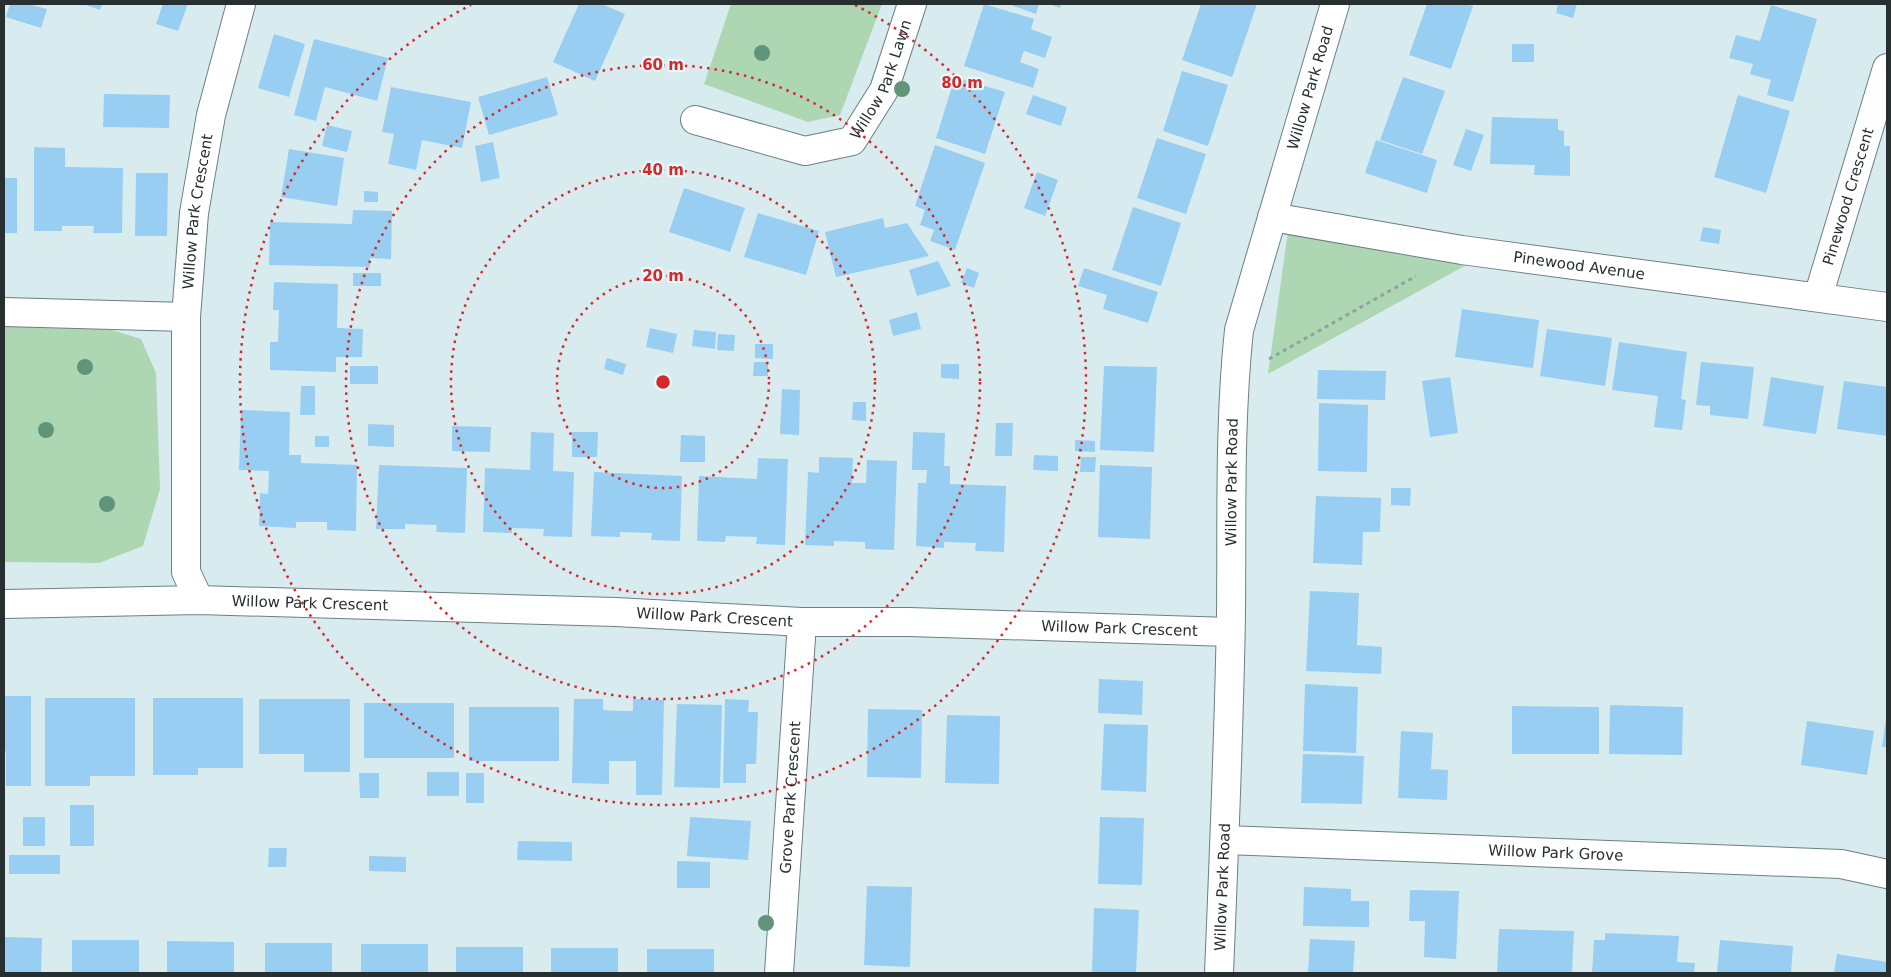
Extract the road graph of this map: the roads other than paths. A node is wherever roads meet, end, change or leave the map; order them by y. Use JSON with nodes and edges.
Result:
{"nodes":[{"id":1,"x":241,"y":4,"type":"edge"},
{"id":2,"x":912,"y":4,"type":"edge"},
{"id":3,"x":1335,"y":4,"type":"edge"},
{"id":4,"x":1887,"y":68,"type":"edge"},
{"id":5,"x":695,"y":120,"type":"dead end"},
{"id":6,"x":1272,"y":217,"type":"junction"},
{"id":7,"x":1818,"y":297,"type":"junction"},
{"id":8,"x":1887,"y":307,"type":"edge"},
{"id":9,"x":4,"y":312,"type":"edge"},
{"id":10,"x":186,"y":317,"type":"junction"},
{"id":11,"x":199,"y":600,"type":"junction"},
{"id":12,"x":4,"y":604,"type":"edge"},
{"id":13,"x":802,"y":622,"type":"junction"},
{"id":14,"x":1230,"y":632,"type":"junction"},
{"id":15,"x":1225,"y":840,"type":"junction"},
{"id":16,"x":1887,"y":874,"type":"edge"},
{"id":17,"x":779,"y":973,"type":"edge"},
{"id":18,"x":1218,"y":973,"type":"edge"}],
"edges":[{"from":1,"to":10,"type":"street","name":"Willow Park Crescent"},
{"from":2,"to":5,"type":"street","name":"Willow Park Lawn"},
{"from":3,"to":6,"type":"street","name":"Willow Park Road"},
{"from":4,"to":7,"type":"street","name":"Pinewood Crescent"},
{"from":6,"to":7,"type":"street","name":"Pinewood Avenue"},
{"from":6,"to":14,"type":"street","name":"Willow Park Road"},
{"from":7,"to":8,"type":"street","name":"Pinewood Avenue"},
{"from":9,"to":10,"type":"street"},
{"from":10,"to":11,"type":"street","name":"Willow Park Crescent"},
{"from":11,"to":12,"type":"street","name":"Willow Park Crescent"},
{"from":11,"to":13,"type":"street","name":"Willow Park Crescent"},
{"from":13,"to":14,"type":"street","name":"Willow Park Crescent"},
{"from":13,"to":17,"type":"street","name":"Grove Park Crescent"},
{"from":14,"to":15,"type":"street","name":"Willow Park Road"},
{"from":15,"to":16,"type":"street","name":"Willow Park Grove"},
{"from":15,"to":18,"type":"street","name":"Willow Park Road"}]}
